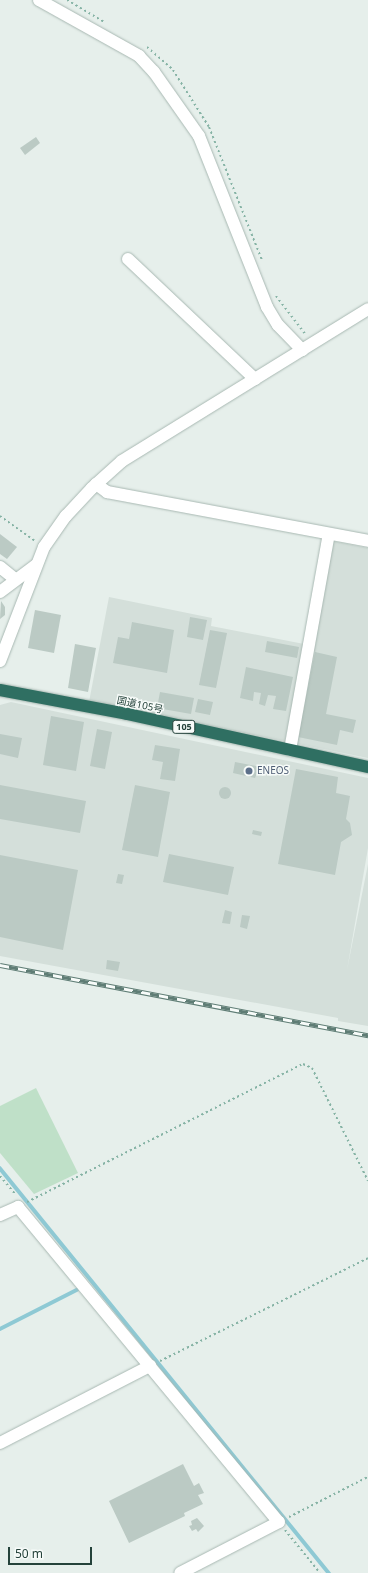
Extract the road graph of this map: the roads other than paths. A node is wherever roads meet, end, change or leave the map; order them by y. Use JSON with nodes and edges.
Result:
{"nodes":[{"id":1,"x":39,"y":0,"type":"edge"},
{"id":2,"x":128,"y":258,"type":"dead end"},
{"id":3,"x":368,"y":309,"type":"edge"},
{"id":4,"x":302,"y":350,"type":"junction"},
{"id":5,"x":255,"y":379,"type":"junction"},
{"id":6,"x":96,"y":484,"type":"junction"},
{"id":7,"x":329,"y":534,"type":"junction"},
{"id":8,"x":368,"y":541,"type":"edge"},
{"id":9,"x":36,"y":565,"type":"junction"},
{"id":10,"x":0,"y":567,"type":"edge"},
{"id":11,"x":15,"y":579,"type":"junction"},
{"id":12,"x":0,"y":592,"type":"edge"},
{"id":13,"x":0,"y":661,"type":"edge"},
{"id":14,"x":0,"y":690,"type":"edge"},
{"id":15,"x":290,"y":750,"type":"junction"},
{"id":16,"x":368,"y":767,"type":"edge"},
{"id":17,"x":0,"y":1216,"type":"edge"},
{"id":18,"x":150,"y":1366,"type":"junction"},
{"id":19,"x":0,"y":1443,"type":"edge"},
{"id":20,"x":180,"y":1573,"type":"edge"}],
"edges":[{"from":1,"to":4,"type":"street"},
{"from":2,"to":5,"type":"street"},
{"from":3,"to":4,"type":"street"},
{"from":4,"to":5,"type":"street"},
{"from":5,"to":6,"type":"street"},
{"from":6,"to":7,"type":"street"},
{"from":6,"to":9,"type":"street"},
{"from":7,"to":8,"type":"street"},
{"from":7,"to":15,"type":"street"},
{"from":9,"to":11,"type":"street"},
{"from":9,"to":13,"type":"street"},
{"from":10,"to":11,"type":"street"},
{"from":11,"to":12,"type":"street"},
{"from":14,"to":15,"type":"highway","name":"国道105号","number":"105"},
{"from":15,"to":16,"type":"highway","name":"国道105号","number":"105"},
{"from":17,"to":18,"type":"street"},
{"from":18,"to":19,"type":"street"},
{"from":18,"to":20,"type":"street"}]}
